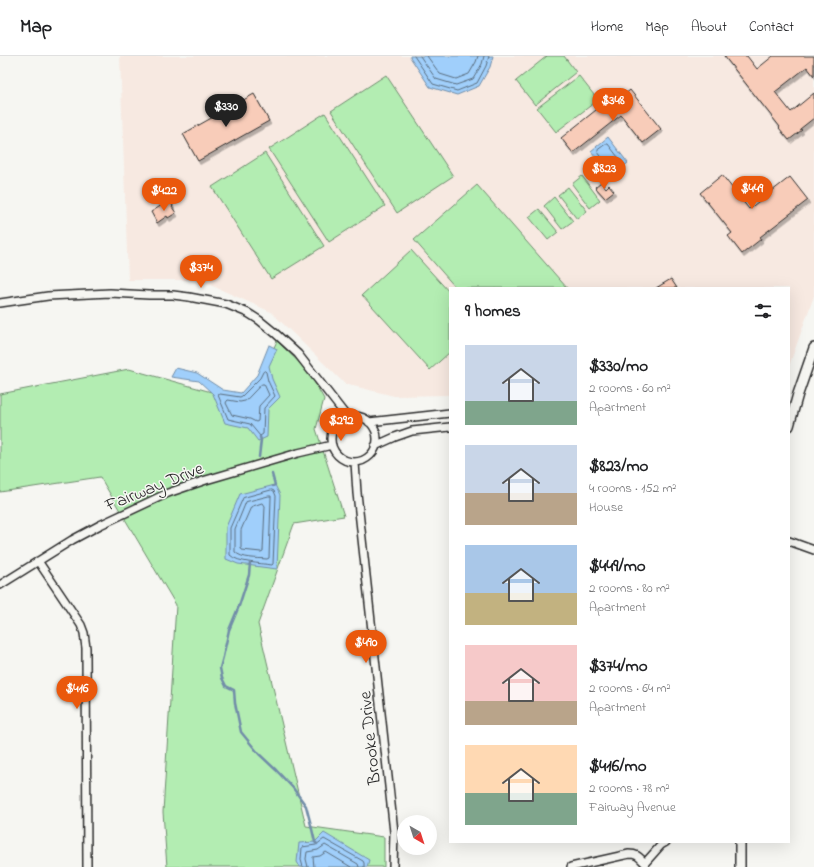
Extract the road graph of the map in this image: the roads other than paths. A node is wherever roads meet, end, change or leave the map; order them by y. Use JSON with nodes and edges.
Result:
{"nodes":[{"id":1,"x":0,"y":303,"type":"edge"},
{"id":2,"x":814,"y":348,"type":"edge"},
{"id":3,"x":449,"y":413,"type":"edge"},
{"id":4,"x":347,"y":417,"type":"junction"},
{"id":5,"x":369,"y":422,"type":"junction"},
{"id":6,"x":790,"y":422,"type":"edge"},
{"id":7,"x":449,"y":428,"type":"edge"},
{"id":8,"x":332,"y":446,"type":"junction"},
{"id":9,"x":376,"y":446,"type":"junction"},
{"id":10,"x":355,"y":462,"type":"junction"},
{"id":11,"x":790,"y":541,"type":"edge"},
{"id":12,"x":814,"y":550,"type":"edge"},
{"id":13,"x":38,"y":561,"type":"junction"},
{"id":14,"x":0,"y":585,"type":"edge"},
{"id":15,"x":664,"y":843,"type":"edge"},
{"id":16,"x":740,"y":843,"type":"edge"},
{"id":17,"x":645,"y":865,"type":"edge"},
{"id":18,"x":88,"y":867,"type":"edge"},
{"id":19,"x":393,"y":867,"type":"edge"},
{"id":20,"x":571,"y":867,"type":"edge"},
{"id":21,"x":740,"y":867,"type":"edge"}],
"edges":[{"from":1,"to":4,"type":"street"},
{"from":2,"to":6,"type":"street"},
{"from":3,"to":5,"type":"street"},
{"from":4,"to":5,"type":"street"},
{"from":4,"to":8,"type":"street"},
{"from":5,"to":9,"type":"street"},
{"from":7,"to":9,"type":"street"},
{"from":8,"to":10,"type":"street"},
{"from":8,"to":13,"type":"street","name":"Fairway Drive"},
{"from":9,"to":10,"type":"street"},
{"from":10,"to":19,"type":"street","name":"Brooke Drive"},
{"from":11,"to":12,"type":"street"},
{"from":13,"to":14,"type":"street","name":"Fairway Drive"},
{"from":13,"to":18,"type":"street"},
{"from":15,"to":17,"type":"street"},
{"from":16,"to":21,"type":"street"},
{"from":17,"to":20,"type":"street"}]}
